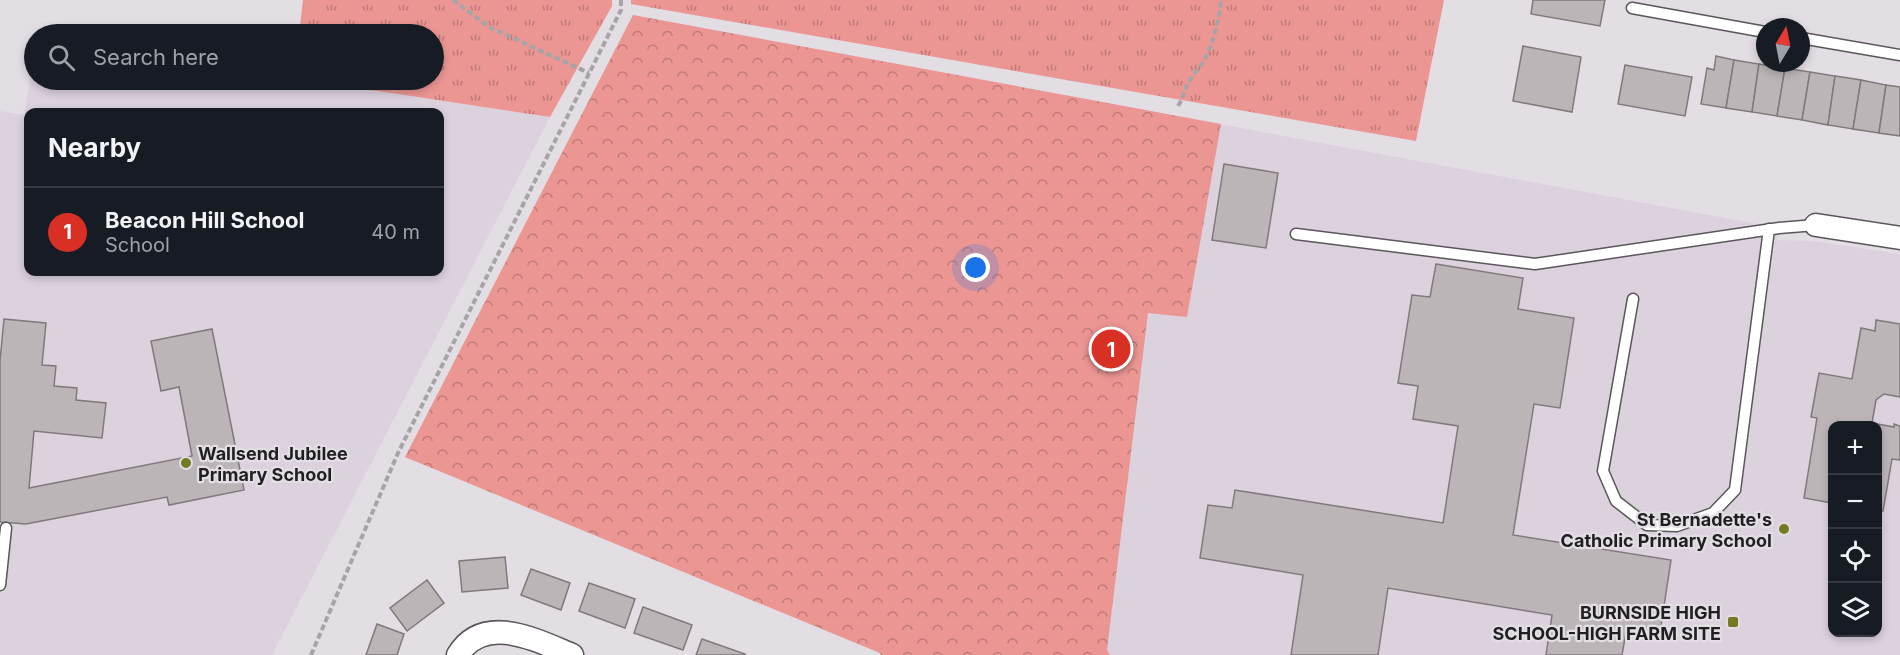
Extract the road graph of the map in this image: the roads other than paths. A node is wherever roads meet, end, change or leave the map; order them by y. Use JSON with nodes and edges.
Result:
{"nodes":[{"id":1,"x":1632,"y":8,"type":"dead end"},
{"id":2,"x":1756,"y":30,"type":"edge"},
{"id":3,"x":1810,"y":40,"type":"edge"},
{"id":4,"x":1900,"y":55,"type":"edge"},
{"id":5,"x":1816,"y":225,"type":"joint"},
{"id":6,"x":1769,"y":230,"type":"junction"},
{"id":7,"x":1296,"y":234,"type":"dead end"},
{"id":8,"x":1900,"y":238,"type":"edge"},
{"id":9,"x":1633,"y":299,"type":"dead end"},
{"id":10,"x":6,"y":528,"type":"dead end"},
{"id":11,"x":0,"y":585,"type":"edge"},
{"id":12,"x":458,"y":655,"type":"edge"},
{"id":13,"x":572,"y":655,"type":"edge"}],
"edges":[{"from":1,"to":2,"type":"lane"},
{"from":3,"to":4,"type":"lane"},
{"from":5,"to":6,"type":"lane"},
{"from":5,"to":8,"type":"street"},
{"from":6,"to":7,"type":"lane"},
{"from":6,"to":9,"type":"lane"},
{"from":10,"to":11,"type":"lane"},
{"from":12,"to":13,"type":"street"}]}
